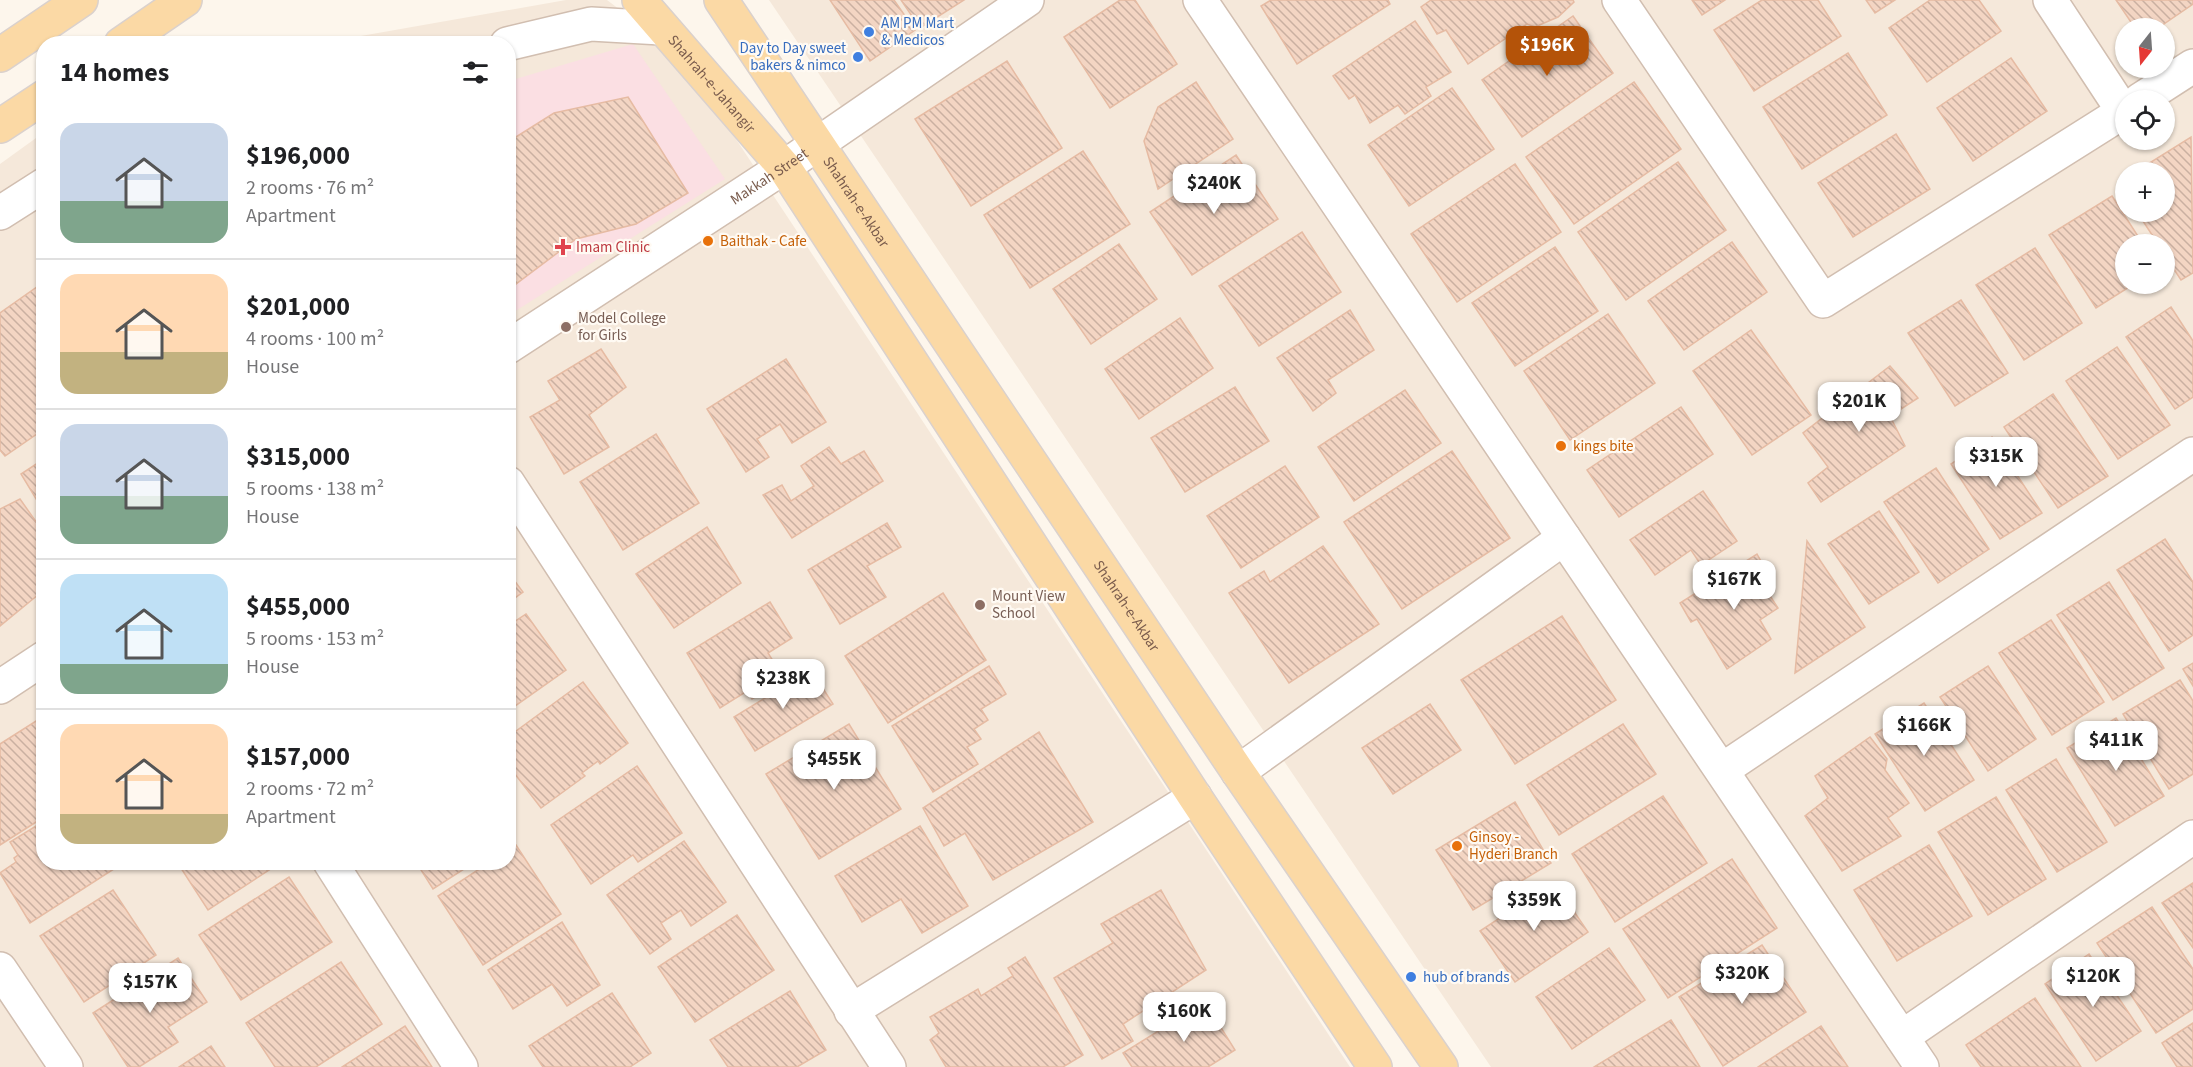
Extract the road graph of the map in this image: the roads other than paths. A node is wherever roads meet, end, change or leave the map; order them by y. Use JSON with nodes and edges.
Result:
{"nodes":[{"id":1,"x":81,"y":0,"type":"edge"},
{"id":2,"x":639,"y":0,"type":"edge"},
{"id":3,"x":1027,"y":0,"type":"edge"},
{"id":4,"x":1200,"y":0,"type":"edge"},
{"id":5,"x":1619,"y":0,"type":"edge"},
{"id":6,"x":2050,"y":0,"type":"edge"},
{"id":7,"x":186,"y":2,"type":"edge"},
{"id":8,"x":729,"y":5,"type":"edge"},
{"id":9,"x":661,"y":28,"type":"junction"},
{"id":10,"x":133,"y":36,"type":"edge"},
{"id":11,"x":516,"y":42,"type":"edge"},
{"id":12,"x":0,"y":55,"type":"edge"},
{"id":13,"x":2187,"y":81,"type":"edge"},
{"id":14,"x":2117,"y":90,"type":"edge"},
{"id":15,"x":2167,"y":90,"type":"edge"},
{"id":16,"x":36,"y":102,"type":"edge"},
{"id":17,"x":2115,"y":116,"type":"edge"},
{"id":18,"x":0,"y":126,"type":"edge"},
{"id":19,"x":817,"y":143,"type":"junction"},
{"id":20,"x":784,"y":167,"type":"junction"},
{"id":21,"x":36,"y":190,"type":"edge"},
{"id":22,"x":0,"y":213,"type":"edge"},
{"id":23,"x":516,"y":342,"type":"edge"},
{"id":24,"x":2193,"y":454,"type":"edge"},
{"id":25,"x":516,"y":495,"type":"edge"},
{"id":26,"x":1564,"y":538,"type":"junction"},
{"id":27,"x":36,"y":663,"type":"edge"},
{"id":28,"x":0,"y":687,"type":"edge"},
{"id":29,"x":1722,"y":770,"type":"junction"},
{"id":30,"x":1238,"y":772,"type":"junction"},
{"id":31,"x":1195,"y":797,"type":"junction"},
{"id":32,"x":2193,"y":837,"type":"edge"},
{"id":33,"x":335,"y":870,"type":"edge"},
{"id":34,"x":0,"y":969,"type":"edge"},
{"id":35,"x":851,"y":1011,"type":"junction"},
{"id":36,"x":1902,"y":1037,"type":"junction"},
{"id":37,"x":66,"y":1067,"type":"edge"},
{"id":38,"x":461,"y":1067,"type":"edge"},
{"id":39,"x":889,"y":1067,"type":"edge"},
{"id":40,"x":1375,"y":1067,"type":"edge"},
{"id":41,"x":1441,"y":1067,"type":"edge"},
{"id":42,"x":1922,"y":1067,"type":"edge"}],
"edges":[{"from":1,"to":12,"type":"main road"},
{"from":2,"to":9,"type":"main road","name":"Shahrah-e-Jahangir"},
{"from":3,"to":19,"type":"street","name":"Makkah Street"},
{"from":4,"to":26,"type":"street"},
{"from":5,"to":17,"type":"street"},
{"from":6,"to":14,"type":"street"},
{"from":7,"to":10,"type":"main road"},
{"from":8,"to":19,"type":"main road"},
{"from":9,"to":11,"type":"street"},
{"from":9,"to":20,"type":"main road","name":"Shahrah-e-Jahangir"},
{"from":13,"to":15,"type":"street"},
{"from":16,"to":18,"type":"main road"},
{"from":19,"to":20,"type":"street","name":"Makkah Street"},
{"from":19,"to":30,"type":"main road","name":"Shahrah-e-Akbar"},
{"from":20,"to":23,"type":"street","name":"Makkah Street"},
{"from":20,"to":31,"type":"main road"},
{"from":21,"to":22,"type":"street"},
{"from":24,"to":29,"type":"street"},
{"from":25,"to":35,"type":"street"},
{"from":26,"to":29,"type":"street"},
{"from":26,"to":30,"type":"street"},
{"from":27,"to":28,"type":"street"},
{"from":29,"to":36,"type":"street"},
{"from":30,"to":41,"type":"main road","name":"Shahrah-e-Akbar"},
{"from":31,"to":35,"type":"street"},
{"from":31,"to":40,"type":"main road"},
{"from":32,"to":36,"type":"street"},
{"from":33,"to":38,"type":"street"},
{"from":34,"to":37,"type":"street"},
{"from":35,"to":39,"type":"street"},
{"from":36,"to":42,"type":"street"}]}
